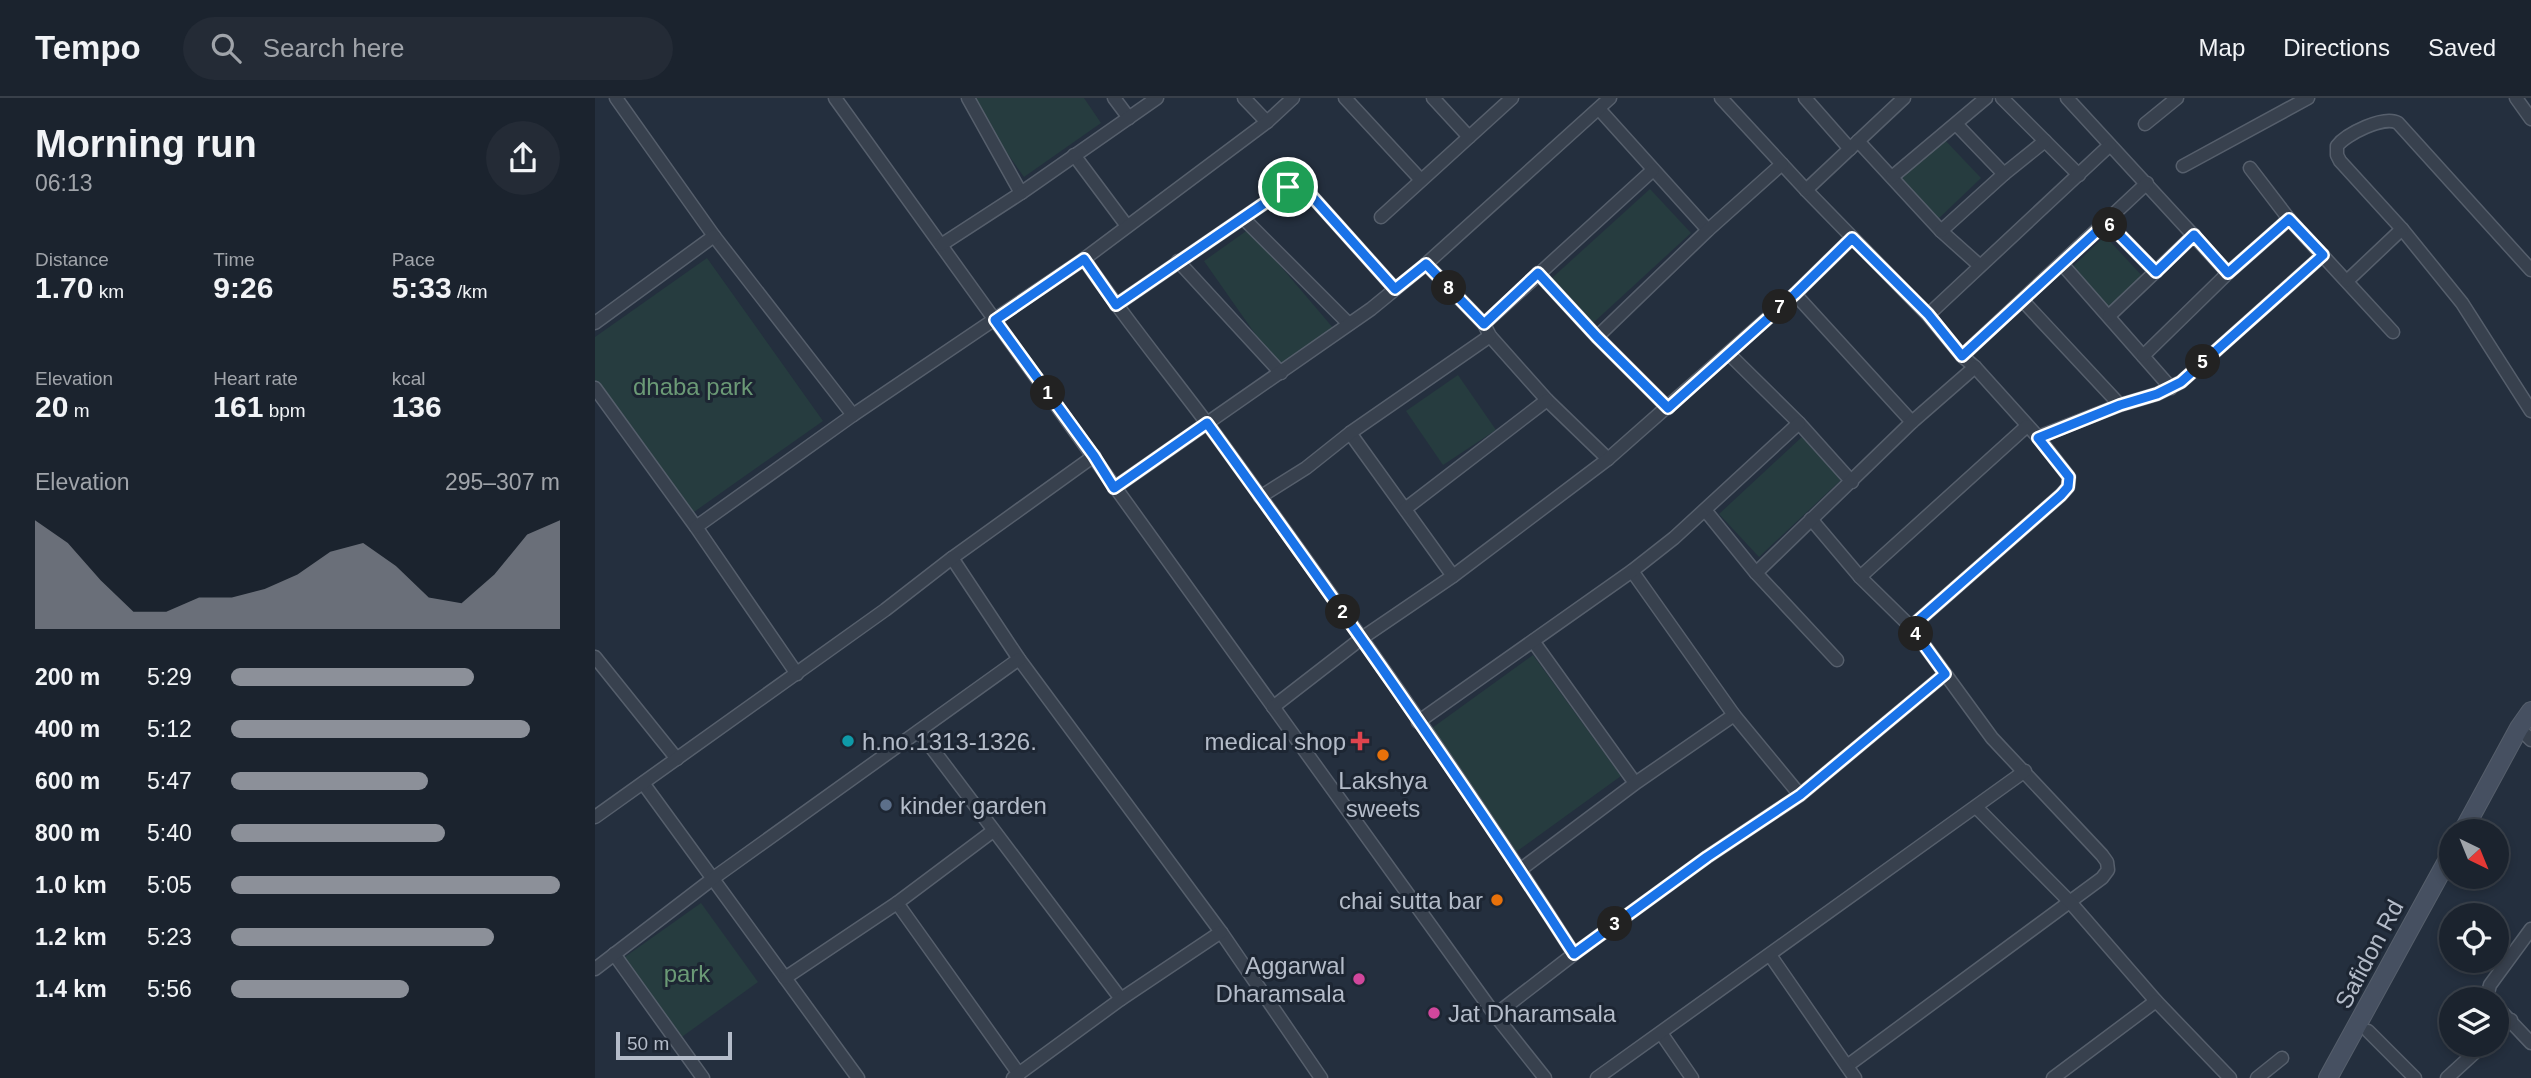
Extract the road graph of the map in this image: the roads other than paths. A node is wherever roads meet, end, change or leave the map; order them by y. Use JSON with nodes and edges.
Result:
{"nodes":[{"id":1,"x":616,"y":98,"type":"edge"},
{"id":2,"x":835,"y":98,"type":"edge"},
{"id":3,"x":968,"y":98,"type":"edge"},
{"id":4,"x":1114,"y":98,"type":"edge"},
{"id":5,"x":1157,"y":98,"type":"edge"},
{"id":6,"x":1244,"y":98,"type":"edge"},
{"id":7,"x":1293,"y":98,"type":"edge"},
{"id":8,"x":1345,"y":98,"type":"edge"},
{"id":9,"x":1433,"y":98,"type":"edge"},
{"id":10,"x":1512,"y":98,"type":"edge"},
{"id":11,"x":1610,"y":98,"type":"edge"},
{"id":12,"x":1721,"y":98,"type":"edge"},
{"id":13,"x":1904,"y":98,"type":"edge"},
{"id":14,"x":1986,"y":98,"type":"edge"},
{"id":15,"x":2003,"y":98,"type":"edge"},
{"id":16,"x":2067,"y":98,"type":"edge"},
{"id":17,"x":2177,"y":98,"type":"edge"},
{"id":18,"x":2308,"y":98,"type":"edge"},
{"id":19,"x":2516,"y":98,"type":"edge"},
{"id":20,"x":1813,"y":101,"type":"edge"},
{"id":21,"x":1599,"y":109,"type":"junction"},
{"id":22,"x":1129,"y":118,"type":"junction"},
{"id":23,"x":2531,"y":119,"type":"edge"},
{"id":24,"x":1267,"y":122,"type":"junction"},
{"id":25,"x":1956,"y":124,"type":"junction"},
{"id":26,"x":2145,"y":124,"type":"dead end"},
{"id":27,"x":1469,"y":136,"type":"junction"},
{"id":28,"x":2045,"y":141,"type":"junction"},
{"id":29,"x":1854,"y":145,"type":"junction"},
{"id":30,"x":2110,"y":145,"type":"junction"},
{"id":31,"x":1074,"y":155,"type":"junction"},
{"id":32,"x":1782,"y":164,"type":"junction"},
{"id":33,"x":2183,"y":166,"type":"dead end"},
{"id":34,"x":2250,"y":168,"type":"dead end"},
{"id":35,"x":1653,"y":170,"type":"junction"},
{"id":36,"x":2004,"y":174,"type":"junction"},
{"id":37,"x":2079,"y":175,"type":"junction"},
{"id":38,"x":1892,"y":177,"type":"junction"},
{"id":39,"x":1421,"y":180,"type":"junction"},
{"id":40,"x":2147,"y":183,"type":"junction"},
{"id":41,"x":1806,"y":190,"type":"junction"},
{"id":42,"x":1021,"y":193,"type":"junction"},
{"id":43,"x":1381,"y":217,"type":"dead end"},
{"id":44,"x":1243,"y":218,"type":"junction"},
{"id":45,"x":2289,"y":219,"type":"junction"},
{"id":46,"x":2107,"y":222,"type":"junction"},
{"id":47,"x":1127,"y":226,"type":"junction"},
{"id":48,"x":2402,"y":229,"type":"junction"},
{"id":49,"x":1708,"y":230,"type":"junction"},
{"id":50,"x":1941,"y":231,"type":"junction"},
{"id":51,"x":2194,"y":235,"type":"junction"},
{"id":52,"x":715,"y":236,"type":"junction"},
{"id":53,"x":1852,"y":238,"type":"junction"},
{"id":54,"x":941,"y":245,"type":"junction"},
{"id":55,"x":2323,"y":255,"type":"junction"},
{"id":56,"x":1084,"y":259,"type":"junction"},
{"id":57,"x":1178,"y":261,"type":"junction"},
{"id":58,"x":1426,"y":264,"type":"junction"},
{"id":59,"x":2062,"y":264,"type":"junction"},
{"id":60,"x":1979,"y":265,"type":"junction"},
{"id":61,"x":2531,"y":270,"type":"edge"},
{"id":62,"x":2156,"y":272,"type":"junction"},
{"id":63,"x":1538,"y":273,"type":"junction"},
{"id":64,"x":2228,"y":273,"type":"junction"},
{"id":65,"x":2347,"y":281,"type":"junction"},
{"id":66,"x":1395,"y":289,"type":"junction"},
{"id":67,"x":1795,"y":294,"type":"junction"},
{"id":68,"x":2023,"y":301,"type":"junction"},
{"id":69,"x":1116,"y":305,"type":"junction"},
{"id":70,"x":1928,"y":314,"type":"junction"},
{"id":71,"x":2109,"y":316,"type":"junction"},
{"id":72,"x":995,"y":320,"type":"junction"},
{"id":73,"x":595,"y":323,"type":"edge"},
{"id":74,"x":1349,"y":324,"type":"junction"},
{"id":75,"x":1487,"y":330,"type":"junction"},
{"id":76,"x":2393,"y":331,"type":"dead end"},
{"id":77,"x":1597,"y":337,"type":"junction"},
{"id":78,"x":1729,"y":354,"type":"junction"},
{"id":79,"x":1962,"y":356,"type":"junction"},
{"id":80,"x":2143,"y":356,"type":"junction"},
{"id":81,"x":1975,"y":367,"type":"junction"},
{"id":82,"x":1281,"y":373,"type":"junction"},
{"id":83,"x":595,"y":388,"type":"edge"},
{"id":84,"x":2171,"y":388,"type":"junction"},
{"id":85,"x":1546,"y":400,"type":"junction"},
{"id":86,"x":2120,"y":405,"type":"junction"},
{"id":87,"x":1668,"y":408,"type":"junction"},
{"id":88,"x":2531,"y":411,"type":"edge"},
{"id":89,"x":853,"y":415,"type":"junction"},
{"id":90,"x":1912,"y":422,"type":"junction"},
{"id":91,"x":1207,"y":423,"type":"junction"},
{"id":92,"x":1799,"y":423,"type":"junction"},
{"id":93,"x":2027,"y":426,"type":"junction"},
{"id":94,"x":1350,"y":433,"type":"junction"},
{"id":95,"x":2038,"y":438,"type":"junction"},
{"id":96,"x":1094,"y":456,"type":"junction"},
{"id":97,"x":1608,"y":459,"type":"junction"},
{"id":98,"x":1851,"y":482,"type":"junction"},
{"id":99,"x":1114,"y":488,"type":"junction"},
{"id":100,"x":1260,"y":497,"type":"junction"},
{"id":101,"x":1405,"y":509,"type":"junction"},
{"id":102,"x":1705,"y":510,"type":"junction"},
{"id":103,"x":1811,"y":519,"type":"junction"},
{"id":104,"x":696,"y":527,"type":"junction"},
{"id":105,"x":952,"y":558,"type":"junction"},
{"id":106,"x":1632,"y":571,"type":"junction"},
{"id":107,"x":1756,"y":573,"type":"junction"},
{"id":108,"x":1453,"y":576,"type":"junction"},
{"id":109,"x":1860,"y":577,"type":"junction"},
{"id":110,"x":1911,"y":627,"type":"junction"},
{"id":111,"x":1362,"y":638,"type":"junction"},
{"id":112,"x":1533,"y":640,"type":"junction"},
{"id":113,"x":595,"y":657,"type":"edge"},
{"id":114,"x":1019,"y":659,"type":"junction"},
{"id":115,"x":1837,"y":660,"type":"dead end"},
{"id":116,"x":797,"y":674,"type":"junction"},
{"id":117,"x":1945,"y":674,"type":"junction"},
{"id":118,"x":1273,"y":707,"type":"junction"},
{"id":119,"x":2531,"y":711,"type":"edge"},
{"id":120,"x":1734,"y":715,"type":"junction"},
{"id":121,"x":1418,"y":722,"type":"junction"},
{"id":122,"x":919,"y":731,"type":"junction"},
{"id":123,"x":2527,"y":734,"type":"edge"},
{"id":124,"x":677,"y":759,"type":"junction"},
{"id":125,"x":2025,"y":771,"type":"junction"},
{"id":126,"x":643,"y":783,"type":"junction"},
{"id":127,"x":1635,"y":783,"type":"junction"},
{"id":128,"x":1800,"y":795,"type":"junction"},
{"id":129,"x":1977,"y":808,"type":"junction"},
{"id":130,"x":595,"y":817,"type":"edge"},
{"id":131,"x":2471,"y":819,"type":"edge"},
{"id":132,"x":2483,"y":819,"type":"edge"},
{"id":133,"x":993,"y":831,"type":"junction"},
{"id":134,"x":1520,"y":870,"type":"junction"},
{"id":135,"x":2439,"y":876,"type":"edge"},
{"id":136,"x":712,"y":879,"type":"junction"},
{"id":137,"x":2445,"y":889,"type":"edge"},
{"id":138,"x":2070,"y":902,"type":"junction"},
{"id":139,"x":897,"y":903,"type":"junction"},
{"id":140,"x":2531,"y":929,"type":"edge"},
{"id":141,"x":1221,"y":932,"type":"junction"},
{"id":142,"x":614,"y":954,"type":"junction"},
{"id":143,"x":1574,"y":954,"type":"junction"},
{"id":144,"x":1770,"y":956,"type":"junction"},
{"id":145,"x":595,"y":969,"type":"edge"},
{"id":146,"x":785,"y":978,"type":"junction"},
{"id":147,"x":2490,"y":987,"type":"edge"},
{"id":148,"x":1121,"y":999,"type":"junction"},
{"id":149,"x":2156,"y":1001,"type":"junction"},
{"id":150,"x":1495,"y":1015,"type":"junction"},
{"id":151,"x":2511,"y":1020,"type":"edge"},
{"id":152,"x":2368,"y":1031,"type":"junction"},
{"id":153,"x":1661,"y":1033,"type":"junction"},
{"id":154,"x":2531,"y":1042,"type":"edge"},
{"id":155,"x":2470,"y":1057,"type":"edge"},
{"id":156,"x":2282,"y":1058,"type":"dead end"},
{"id":157,"x":1847,"y":1066,"type":"junction"},
{"id":158,"x":1016,"y":1076,"type":"edge"},
{"id":159,"x":703,"y":1078,"type":"edge"},
{"id":160,"x":858,"y":1078,"type":"edge"},
{"id":161,"x":1321,"y":1078,"type":"edge"},
{"id":162,"x":1545,"y":1078,"type":"edge"},
{"id":163,"x":1597,"y":1078,"type":"edge"},
{"id":164,"x":1692,"y":1078,"type":"edge"},
{"id":165,"x":1855,"y":1078,"type":"edge"},
{"id":166,"x":2053,"y":1078,"type":"edge"},
{"id":167,"x":2230,"y":1078,"type":"edge"},
{"id":168,"x":2257,"y":1078,"type":"edge"},
{"id":169,"x":2328,"y":1078,"type":"edge"},
{"id":170,"x":2341,"y":1078,"type":"edge"},
{"id":171,"x":2415,"y":1078,"type":"edge"},
{"id":172,"x":2447,"y":1078,"type":"edge"}],
"edges":[{"from":1,"to":52,"type":"street"},
{"from":2,"to":54,"type":"street"},
{"from":3,"to":42,"type":"street"},
{"from":4,"to":22,"type":"street"},
{"from":5,"to":22,"type":"street"},
{"from":6,"to":24,"type":"street"},
{"from":7,"to":24,"type":"street"},
{"from":8,"to":39,"type":"street"},
{"from":9,"to":27,"type":"street"},
{"from":10,"to":27,"type":"street"},
{"from":11,"to":21,"type":"street"},
{"from":12,"to":32,"type":"street"},
{"from":13,"to":29,"type":"street"},
{"from":14,"to":25,"type":"street"},
{"from":15,"to":28,"type":"street"},
{"from":16,"to":30,"type":"street"},
{"from":17,"to":26,"type":"street"},
{"from":18,"to":33,"type":"street"},
{"from":19,"to":23,"type":"street"},
{"from":20,"to":29,"type":"street"},
{"from":21,"to":35,"type":"street"},
{"from":21,"to":58,"type":"street"},
{"from":22,"to":31,"type":"street"},
{"from":24,"to":47,"type":"street"},
{"from":25,"to":36,"type":"street"},
{"from":25,"to":38,"type":"street"},
{"from":27,"to":39,"type":"street"},
{"from":28,"to":36,"type":"street"},
{"from":28,"to":37,"type":"street"},
{"from":29,"to":38,"type":"street"},
{"from":29,"to":41,"type":"street"},
{"from":30,"to":37,"type":"street"},
{"from":30,"to":40,"type":"street"},
{"from":31,"to":42,"type":"street"},
{"from":31,"to":47,"type":"street"},
{"from":32,"to":41,"type":"street"},
{"from":32,"to":49,"type":"street"},
{"from":34,"to":45,"type":"street"},
{"from":35,"to":49,"type":"street"},
{"from":35,"to":63,"type":"street"},
{"from":36,"to":50,"type":"street"},
{"from":37,"to":60,"type":"street"},
{"from":38,"to":50,"type":"street"},
{"from":39,"to":43,"type":"street"},
{"from":40,"to":46,"type":"street"},
{"from":40,"to":51,"type":"street"},
{"from":41,"to":53,"type":"street"},
{"from":42,"to":54,"type":"street"},
{"from":44,"to":57,"type":"street"},
{"from":44,"to":66,"type":"street"},
{"from":44,"to":74,"type":"street"},
{"from":45,"to":55,"type":"street"},
{"from":45,"to":64,"type":"street"},
{"from":46,"to":59,"type":"street"},
{"from":46,"to":62,"type":"street"},
{"from":47,"to":56,"type":"street"},
{"from":48,"to":61,"type":"street"},
{"from":48,"to":65,"type":"street"},
{"from":48,"to":88,"type":"street"},
{"from":49,"to":77,"type":"street"},
{"from":50,"to":60,"type":"street"},
{"from":51,"to":62,"type":"street"},
{"from":51,"to":64,"type":"street"},
{"from":52,"to":73,"type":"street"},
{"from":52,"to":89,"type":"street"},
{"from":53,"to":67,"type":"street"},
{"from":53,"to":70,"type":"street"},
{"from":54,"to":72,"type":"street"},
{"from":55,"to":65,"type":"street"},
{"from":55,"to":84,"type":"street"},
{"from":56,"to":69,"type":"street"},
{"from":56,"to":72,"type":"street"},
{"from":57,"to":69,"type":"street"},
{"from":57,"to":82,"type":"street"},
{"from":58,"to":66,"type":"street"},
{"from":58,"to":75,"type":"street"},
{"from":59,"to":68,"type":"street"},
{"from":59,"to":71,"type":"street"},
{"from":60,"to":70,"type":"street"},
{"from":62,"to":71,"type":"street"},
{"from":63,"to":75,"type":"street"},
{"from":63,"to":77,"type":"street"},
{"from":64,"to":80,"type":"street"},
{"from":65,"to":76,"type":"street"},
{"from":66,"to":74,"type":"street"},
{"from":67,"to":78,"type":"street"},
{"from":67,"to":90,"type":"street"},
{"from":68,"to":79,"type":"street"},
{"from":68,"to":86,"type":"street"},
{"from":69,"to":91,"type":"street"},
{"from":70,"to":79,"type":"street"},
{"from":71,"to":80,"type":"street"},
{"from":72,"to":89,"type":"street"},
{"from":72,"to":96,"type":"street"},
{"from":74,"to":82,"type":"street"},
{"from":75,"to":85,"type":"street"},
{"from":75,"to":94,"type":"street"},
{"from":77,"to":87,"type":"street"},
{"from":78,"to":87,"type":"street"},
{"from":78,"to":92,"type":"street"},
{"from":79,"to":81,"type":"street"},
{"from":80,"to":84,"type":"street"},
{"from":81,"to":90,"type":"street"},
{"from":81,"to":93,"type":"street"},
{"from":82,"to":91,"type":"street"},
{"from":83,"to":104,"type":"street"},
{"from":84,"to":86,"type":"street"},
{"from":85,"to":97,"type":"street"},
{"from":85,"to":101,"type":"street"},
{"from":86,"to":95,"type":"street"},
{"from":87,"to":97,"type":"street"},
{"from":89,"to":104,"type":"street"},
{"from":90,"to":98,"type":"street"},
{"from":91,"to":99,"type":"street"},
{"from":91,"to":100,"type":"street"},
{"from":92,"to":98,"type":"street"},
{"from":92,"to":102,"type":"street"},
{"from":93,"to":95,"type":"street"},
{"from":93,"to":109,"type":"street"},
{"from":94,"to":100,"type":"street"},
{"from":94,"to":101,"type":"street"},
{"from":95,"to":110,"type":"street"},
{"from":96,"to":99,"type":"street"},
{"from":96,"to":105,"type":"street"},
{"from":97,"to":108,"type":"street"},
{"from":98,"to":103,"type":"street"},
{"from":99,"to":118,"type":"street"},
{"from":100,"to":111,"type":"street"},
{"from":101,"to":108,"type":"street"},
{"from":102,"to":106,"type":"street"},
{"from":102,"to":107,"type":"street"},
{"from":103,"to":107,"type":"street"},
{"from":103,"to":109,"type":"street"},
{"from":104,"to":116,"type":"street"},
{"from":105,"to":114,"type":"street"},
{"from":105,"to":116,"type":"street"},
{"from":106,"to":112,"type":"street"},
{"from":106,"to":120,"type":"street"},
{"from":107,"to":115,"type":"street"},
{"from":108,"to":111,"type":"street"},
{"from":109,"to":110,"type":"street"},
{"from":110,"to":117,"type":"street"},
{"from":111,"to":118,"type":"street"},
{"from":111,"to":121,"type":"street"},
{"from":112,"to":121,"type":"street"},
{"from":112,"to":127,"type":"street"},
{"from":113,"to":124,"type":"street"},
{"from":114,"to":122,"type":"street"},
{"from":114,"to":141,"type":"street"},
{"from":116,"to":124,"type":"street"},
{"from":117,"to":125,"type":"street"},
{"from":117,"to":128,"type":"street"},
{"from":118,"to":150,"type":"street"},
{"from":119,"to":123,"type":"main road"},
{"from":120,"to":127,"type":"street"},
{"from":120,"to":128,"type":"street"},
{"from":121,"to":134,"type":"street"},
{"from":122,"to":133,"type":"street"},
{"from":122,"to":136,"type":"street"},
{"from":123,"to":131,"type":"main road"},
{"from":123,"to":132,"type":"main road"},
{"from":124,"to":126,"type":"street"},
{"from":125,"to":129,"type":"street"},
{"from":125,"to":138,"type":"street"},
{"from":126,"to":130,"type":"street"},
{"from":126,"to":136,"type":"street"},
{"from":127,"to":134,"type":"street"},
{"from":128,"to":143,"type":"street"},
{"from":129,"to":138,"type":"street"},
{"from":129,"to":144,"type":"street"},
{"from":133,"to":139,"type":"street"},
{"from":133,"to":148,"type":"street"},
{"from":134,"to":143,"type":"street"},
{"from":135,"to":169,"type":"main road","name":"Safidon Rd"},
{"from":136,"to":142,"type":"street"},
{"from":136,"to":146,"type":"street"},
{"from":137,"to":152,"type":"main road","name":"Safidon Rd"},
{"from":138,"to":149,"type":"street"},
{"from":138,"to":157,"type":"street"},
{"from":139,"to":146,"type":"street"},
{"from":139,"to":158,"type":"street"},
{"from":140,"to":147,"type":"street"},
{"from":141,"to":148,"type":"street"},
{"from":141,"to":161,"type":"street"},
{"from":142,"to":145,"type":"street"},
{"from":142,"to":159,"type":"street"},
{"from":143,"to":150,"type":"street"},
{"from":144,"to":153,"type":"street"},
{"from":144,"to":157,"type":"street"},
{"from":146,"to":160,"type":"street"},
{"from":148,"to":158,"type":"street"},
{"from":149,"to":166,"type":"street"},
{"from":149,"to":167,"type":"street"},
{"from":150,"to":162,"type":"street"},
{"from":151,"to":154,"type":"street"},
{"from":152,"to":170,"type":"main road","name":"Safidon Rd"},
{"from":152,"to":171,"type":"street"},
{"from":153,"to":163,"type":"street"},
{"from":153,"to":164,"type":"street"},
{"from":155,"to":172,"type":"street"},
{"from":156,"to":168,"type":"street"},
{"from":157,"to":165,"type":"street"}]}
